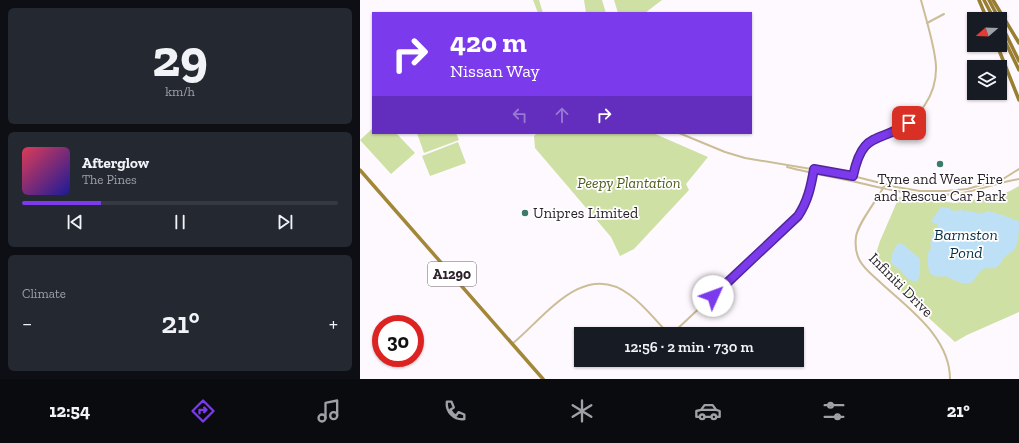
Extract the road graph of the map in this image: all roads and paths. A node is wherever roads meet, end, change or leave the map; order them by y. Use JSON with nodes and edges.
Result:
{"nodes":[{"id":1,"x":921,"y":0,"type":"edge"},
{"id":2,"x":979,"y":0,"type":"edge"},
{"id":3,"x":984,"y":0,"type":"edge"},
{"id":4,"x":989,"y":0,"type":"edge"},
{"id":5,"x":993,"y":0,"type":"edge"},
{"id":6,"x":984,"y":12,"type":"edge"},
{"id":7,"x":990,"y":12,"type":"edge"},
{"id":8,"x":995,"y":12,"type":"edge"},
{"id":9,"x":944,"y":14,"type":"dead end"},
{"id":10,"x":927,"y":24,"type":"junction"},
{"id":11,"x":1007,"y":36,"type":"edge"},
{"id":12,"x":1019,"y":43,"type":"edge"},
{"id":13,"x":1007,"y":45,"type":"edge"},
{"id":14,"x":1000,"y":52,"type":"edge"},
{"id":15,"x":1019,"y":61,"type":"edge"},
{"id":16,"x":1019,"y":70,"type":"edge"},
{"id":17,"x":1019,"y":100,"type":"edge"},
{"id":18,"x":680,"y":134,"type":"edge"},
{"id":19,"x":781,"y":165,"type":"junction"},
{"id":20,"x":814,"y":169,"type":"junction"},
{"id":21,"x":1019,"y":169,"type":"edge"},
{"id":22,"x":360,"y":170,"type":"edge"},
{"id":23,"x":813,"y":174,"type":"junction"},
{"id":24,"x":853,"y":176,"type":"junction"},
{"id":25,"x":1019,"y":179,"type":"edge"},
{"id":26,"x":852,"y":181,"type":"junction"},
{"id":27,"x":885,"y":184,"type":"junction"},
{"id":28,"x":883,"y":188,"type":"junction"},
{"id":29,"x":662,"y":327,"type":"edge"},
{"id":30,"x":682,"y":327,"type":"edge"},
{"id":31,"x":512,"y":344,"type":"junction"},
{"id":32,"x":544,"y":379,"type":"edge"},
{"id":33,"x":950,"y":379,"type":"edge"}],
"edges":[{"from":1,"to":10,"type":"street"},
{"from":2,"to":6,"type":"highway"},
{"from":3,"to":7,"type":"highway"},
{"from":4,"to":8,"type":"highway"},
{"from":5,"to":12,"type":"highway"},
{"from":9,"to":10,"type":"street"},
{"from":10,"to":24,"type":"street"},
{"from":11,"to":15,"type":"highway"},
{"from":13,"to":16,"type":"highway"},
{"from":14,"to":17,"type":"highway"},
{"from":18,"to":19,"type":"street"},
{"from":19,"to":20,"type":"street"},
{"from":19,"to":23,"type":"street"},
{"from":20,"to":23,"type":"street"},
{"from":20,"to":24,"type":"street"},
{"from":21,"to":27,"type":"street"},
{"from":22,"to":31,"type":"main road","number":"A1290"},
{"from":23,"to":26,"type":"street"},
{"from":23,"to":30,"type":"street"},
{"from":24,"to":26,"type":"street"},
{"from":24,"to":27,"type":"street"},
{"from":25,"to":28,"type":"street"},
{"from":26,"to":28,"type":"street"},
{"from":27,"to":28,"type":"street","name":"Infiniti Drive"},
{"from":28,"to":33,"type":"street","name":"Infiniti Drive"},
{"from":29,"to":31,"type":"street"},
{"from":31,"to":32,"type":"main road","number":"A1290"}]}
